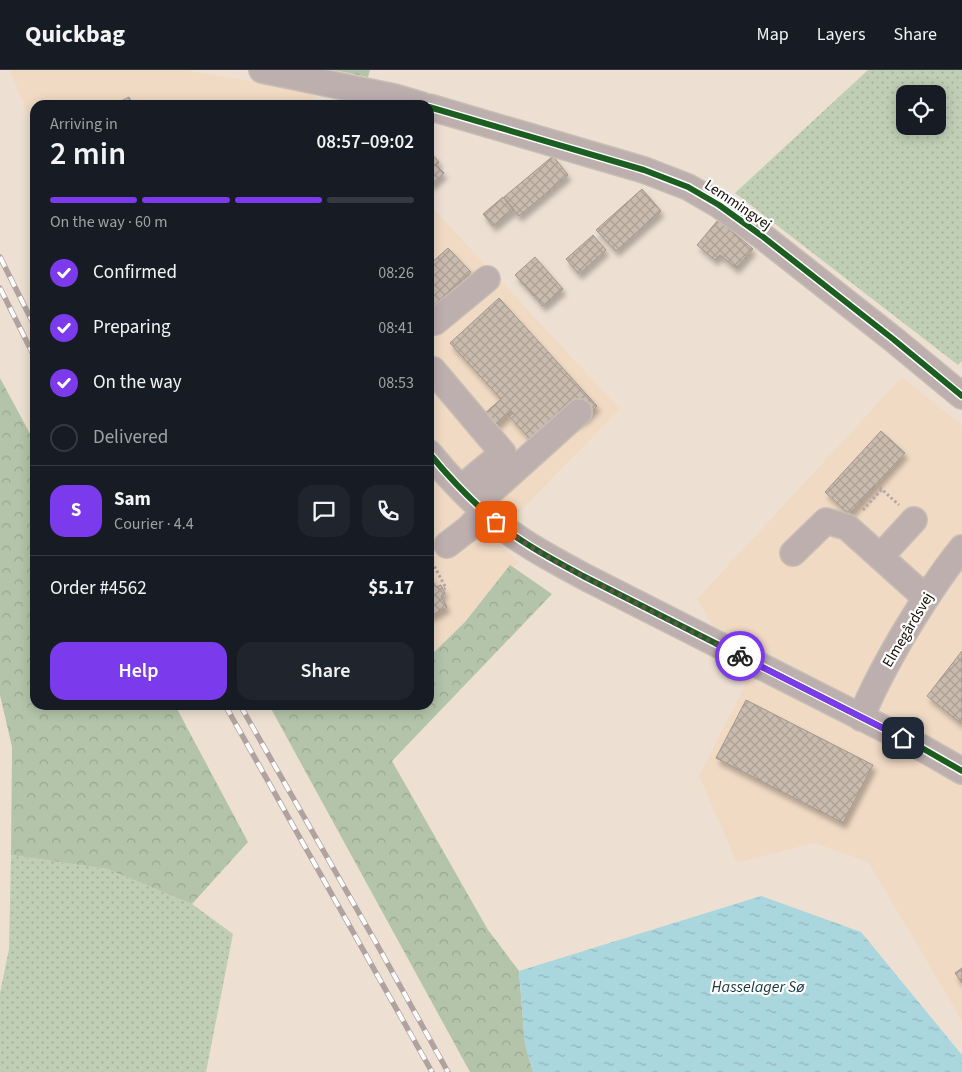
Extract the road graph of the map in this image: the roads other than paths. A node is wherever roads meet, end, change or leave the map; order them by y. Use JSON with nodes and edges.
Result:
{"nodes":[{"id":1,"x":262,"y":70,"type":"edge"},
{"id":2,"x":404,"y":100,"type":"edge"},
{"id":3,"x":434,"y":108,"type":"edge"},
{"id":4,"x":486,"y":279,"type":"dead end"},
{"id":5,"x":434,"y":322,"type":"edge"},
{"id":6,"x":434,"y":371,"type":"edge"},
{"id":7,"x":962,"y":396,"type":"edge"},
{"id":8,"x":579,"y":412,"type":"dead end"},
{"id":9,"x":434,"y":458,"type":"edge"},
{"id":10,"x":474,"y":502,"type":"junction"},
{"id":11,"x":914,"y":520,"type":"road end"},
{"id":12,"x":438,"y":551,"type":"edge"},
{"id":13,"x":793,"y":553,"type":"dead end"},
{"id":14,"x":880,"y":557,"type":"junction"},
{"id":15,"x":959,"y":558,"type":"edge"},
{"id":16,"x":926,"y":598,"type":"junction"},
{"id":17,"x":861,"y":718,"type":"junction"},
{"id":18,"x":962,"y":770,"type":"edge"}],
"edges":[{"from":1,"to":2,"type":"street"},
{"from":3,"to":7,"type":"street","name":"Lemmingvej"},
{"from":4,"to":5,"type":"street"},
{"from":6,"to":10,"type":"street"},
{"from":8,"to":10,"type":"street"},
{"from":9,"to":10,"type":"street"},
{"from":10,"to":12,"type":"street"},
{"from":10,"to":17,"type":"street"},
{"from":11,"to":14,"type":"street"},
{"from":13,"to":14,"type":"street"},
{"from":14,"to":16,"type":"street"},
{"from":15,"to":16,"type":"street","name":"Elmegårdsvej"},
{"from":16,"to":17,"type":"street","name":"Elmegårdsvej"},
{"from":17,"to":18,"type":"street"}]}
